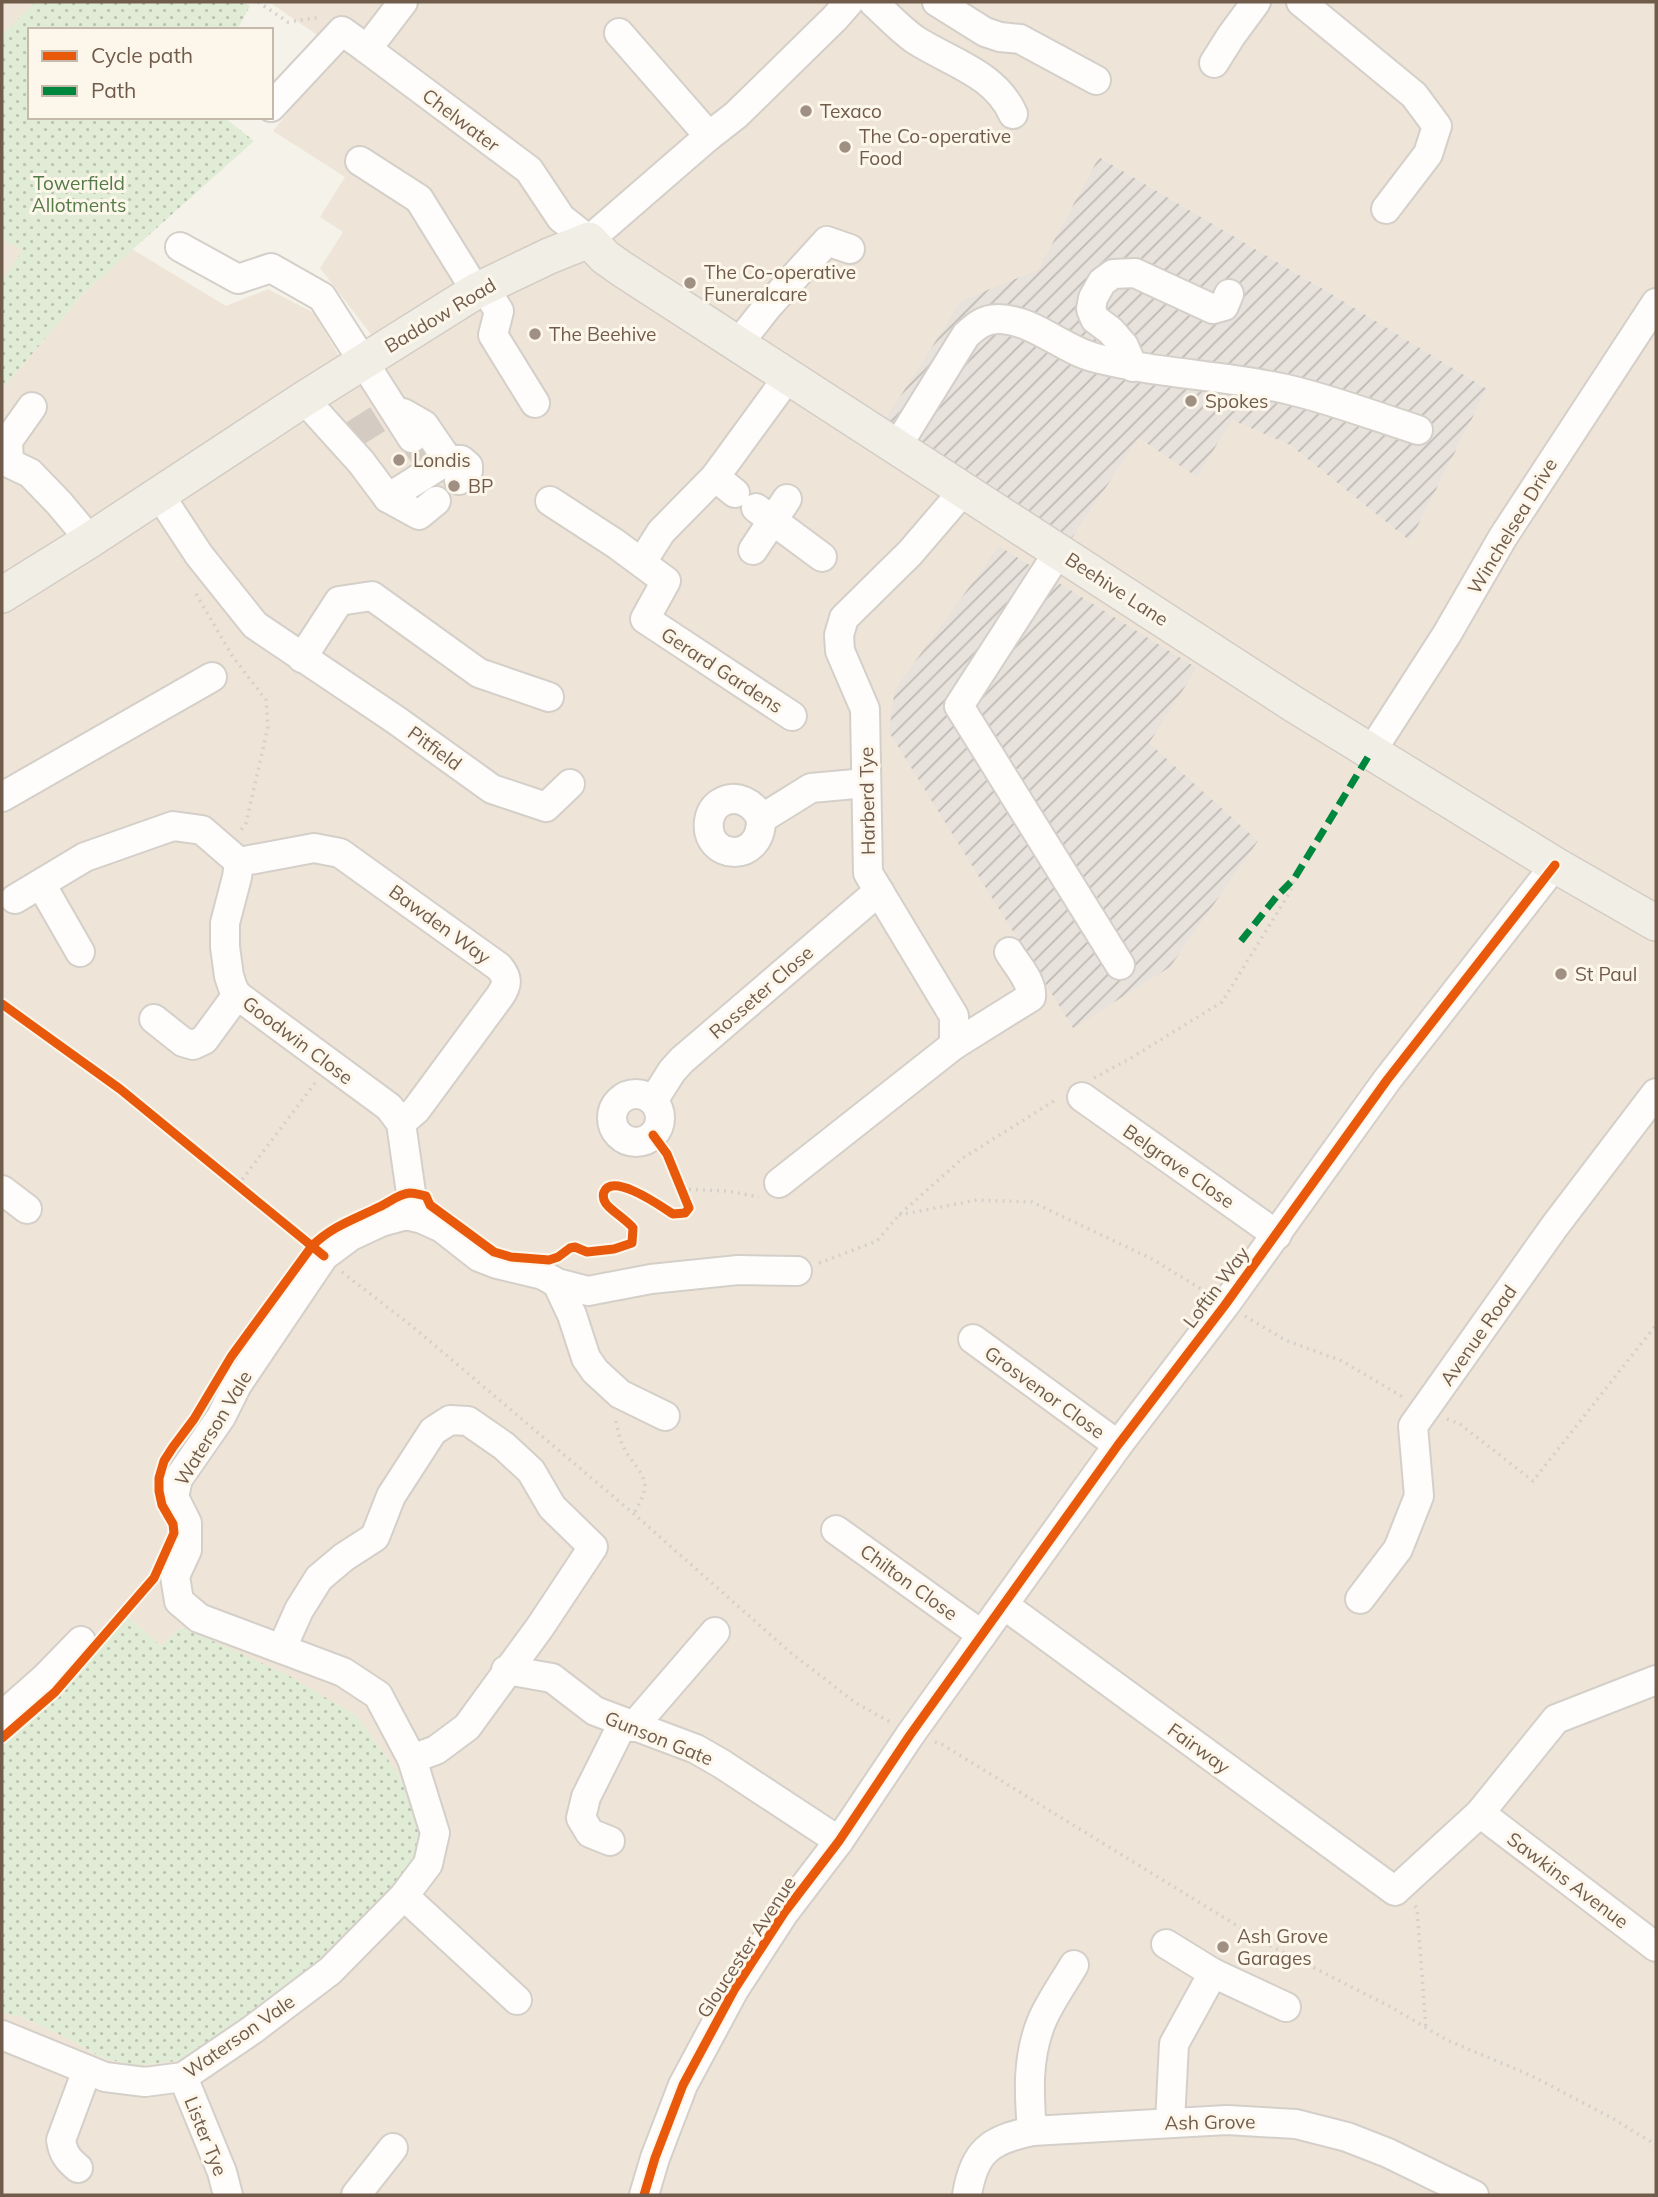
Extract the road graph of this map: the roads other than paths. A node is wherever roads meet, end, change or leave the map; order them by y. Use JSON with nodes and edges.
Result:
{"nodes":[{"id":1,"x":403,"y":2,"type":"edge"},
{"id":2,"x":849,"y":2,"type":"edge"},
{"id":3,"x":873,"y":2,"type":"edge"},
{"id":4,"x":937,"y":2,"type":"edge"},
{"id":5,"x":1256,"y":2,"type":"edge"},
{"id":6,"x":1301,"y":2,"type":"edge"},
{"id":7,"x":619,"y":33,"type":"dead end"},
{"id":8,"x":367,"y":49,"type":"junction"},
{"id":9,"x":1214,"y":64,"type":"dead end"},
{"id":10,"x":1096,"y":80,"type":"dead end"},
{"id":11,"x":273,"y":105,"type":"edge"},
{"id":12,"x":1013,"y":114,"type":"dead end"},
{"id":13,"x":709,"y":136,"type":"junction"},
{"id":14,"x":360,"y":161,"type":"dead end"},
{"id":15,"x":1386,"y":209,"type":"dead end"},
{"id":16,"x":589,"y":240,"type":"junction"},
{"id":17,"x":180,"y":247,"type":"dead end"},
{"id":18,"x":850,"y":249,"type":"dead end"},
{"id":19,"x":480,"y":289,"type":"junction"},
{"id":20,"x":1229,"y":294,"type":"dead end"},
{"id":21,"x":1656,"y":303,"type":"edge"},
{"id":22,"x":738,"y":344,"type":"junction"},
{"id":23,"x":363,"y":361,"type":"junction"},
{"id":24,"x":1133,"y":367,"type":"junction"},
{"id":25,"x":788,"y":377,"type":"junction"},
{"id":26,"x":304,"y":399,"type":"junction"},
{"id":27,"x":535,"y":403,"type":"dead end"},
{"id":28,"x":32,"y":407,"type":"dead end"},
{"id":29,"x":1418,"y":430,"type":"dead end"},
{"id":30,"x":896,"y":448,"type":"junction"},
{"id":31,"x":964,"y":490,"type":"junction"},
{"id":32,"x":159,"y":494,"type":"junction"},
{"id":33,"x":388,"y":498,"type":"junction"},
{"id":34,"x":753,"y":499,"type":"junction"},
{"id":35,"x":436,"y":501,"type":"dead end"},
{"id":36,"x":550,"y":501,"type":"dead end"},
{"id":37,"x":90,"y":540,"type":"junction"},
{"id":38,"x":753,"y":550,"type":"dead end"},
{"id":39,"x":1059,"y":551,"type":"junction"},
{"id":40,"x":822,"y":557,"type":"dead end"},
{"id":41,"x":642,"y":562,"type":"junction"},
{"id":42,"x":2,"y":595,"type":"edge"},
{"id":43,"x":302,"y":658,"type":"junction"},
{"id":44,"x":212,"y":677,"type":"dead end"},
{"id":45,"x":549,"y":697,"type":"dead end"},
{"id":46,"x":792,"y":716,"type":"dead end"},
{"id":47,"x":1371,"y":751,"type":"junction"},
{"id":48,"x":570,"y":783,"type":"dead end"},
{"id":49,"x":866,"y":783,"type":"junction"},
{"id":50,"x":2,"y":797,"type":"edge"},
{"id":51,"x":761,"y":819,"type":"dead end"},
{"id":52,"x":239,"y":862,"type":"junction"},
{"id":53,"x":1555,"y":865,"type":"junction"},
{"id":54,"x":41,"y":884,"type":"junction"},
{"id":55,"x":879,"y":891,"type":"junction"},
{"id":56,"x":15,"y":899,"type":"dead end"},
{"id":57,"x":1656,"y":923,"type":"edge"},
{"id":58,"x":80,"y":952,"type":"dead end"},
{"id":59,"x":1009,"y":952,"type":"dead end"},
{"id":60,"x":1120,"y":965,"type":"dead end"},
{"id":61,"x":237,"y":995,"type":"junction"},
{"id":62,"x":154,"y":1019,"type":"dead end"},
{"id":63,"x":954,"y":1045,"type":"junction"},
{"id":64,"x":1656,"y":1093,"type":"edge"},
{"id":65,"x":1082,"y":1097,"type":"dead end"},
{"id":66,"x":653,"y":1101,"type":"dead end"},
{"id":67,"x":401,"y":1123,"type":"junction"},
{"id":68,"x":779,"y":1183,"type":"road end"},
{"id":69,"x":2,"y":1190,"type":"edge"},
{"id":70,"x":27,"y":1209,"type":"dead end"},
{"id":71,"x":406,"y":1215,"type":"junction"},
{"id":72,"x":1277,"y":1235,"type":"junction"},
{"id":73,"x":797,"y":1271,"type":"road end"},
{"id":74,"x":567,"y":1273,"type":"junction"},
{"id":75,"x":973,"y":1339,"type":"dead end"},
{"id":76,"x":664,"y":1416,"type":"dead end"},
{"id":77,"x":1118,"y":1445,"type":"junction"},
{"id":78,"x":836,"y":1530,"type":"dead end"},
{"id":79,"x":1360,"y":1599,"type":"dead end"},
{"id":80,"x":1004,"y":1605,"type":"junction"},
{"id":81,"x":540,"y":1627,"type":"junction"},
{"id":82,"x":715,"y":1632,"type":"dead end"},
{"id":83,"x":982,"y":1635,"type":"junction"},
{"id":84,"x":81,"y":1641,"type":"dead end"},
{"id":85,"x":282,"y":1647,"type":"junction"},
{"id":86,"x":506,"y":1670,"type":"junction"},
{"id":87,"x":552,"y":1678,"type":"junction"},
{"id":88,"x":1656,"y":1680,"type":"edge"},
{"id":89,"x":2,"y":1716,"type":"edge"},
{"id":90,"x":628,"y":1725,"type":"junction"},
{"id":91,"x":910,"y":1735,"type":"joint"},
{"id":92,"x":412,"y":1759,"type":"junction"},
{"id":93,"x":1480,"y":1813,"type":"junction"},
{"id":94,"x":839,"y":1840,"type":"junction"},
{"id":95,"x":610,"y":1841,"type":"dead end"},
{"id":96,"x":404,"y":1896,"type":"junction"},
{"id":97,"x":1166,"y":1944,"type":"dead end"},
{"id":98,"x":1656,"y":1947,"type":"edge"},
{"id":99,"x":1074,"y":1965,"type":"dead end"},
{"id":100,"x":1213,"y":1973,"type":"junction"},
{"id":101,"x":517,"y":2000,"type":"dead end"},
{"id":102,"x":1286,"y":2007,"type":"dead end"},
{"id":103,"x":2,"y":2035,"type":"edge"},
{"id":104,"x":87,"y":2070,"type":"junction"},
{"id":105,"x":183,"y":2077,"type":"junction"},
{"id":106,"x":1170,"y":2122,"type":"junction"},
{"id":107,"x":1032,"y":2131,"type":"junction"},
{"id":108,"x":393,"y":2148,"type":"dead end"},
{"id":109,"x":78,"y":2168,"type":"dead end"},
{"id":110,"x":228,"y":2195,"type":"edge"},
{"id":111,"x":356,"y":2195,"type":"edge"},
{"id":112,"x":644,"y":2195,"type":"edge"},
{"id":113,"x":967,"y":2195,"type":"edge"},
{"id":114,"x":1474,"y":2195,"type":"edge"}],
"edges":[{"from":1,"to":8,"type":"street"},
{"from":2,"to":13,"type":"street","name":"Baddow Road"},
{"from":3,"to":12,"type":"street"},
{"from":4,"to":10,"type":"street"},
{"from":5,"to":9,"type":"street"},
{"from":6,"to":15,"type":"street"},
{"from":7,"to":13,"type":"street"},
{"from":8,"to":11,"type":"street","name":"Chelwater"},
{"from":8,"to":16,"type":"street","name":"Chelwater"},
{"from":13,"to":16,"type":"street","name":"Baddow Road"},
{"from":14,"to":19,"type":"street"},
{"from":16,"to":19,"type":"main road","name":"Baddow Road"},
{"from":16,"to":22,"type":"main road","name":"Beehive Lane"},
{"from":17,"to":23,"type":"street"},
{"from":18,"to":22,"type":"street"},
{"from":19,"to":23,"type":"main road","name":"Baddow Road"},
{"from":19,"to":27,"type":"street"},
{"from":20,"to":24,"type":"street"},
{"from":21,"to":47,"type":"street","name":"Winchelsea Drive"},
{"from":22,"to":25,"type":"main road","name":"Beehive Lane"},
{"from":23,"to":26,"type":"main road","name":"Baddow Road"},
{"from":23,"to":33,"type":"street"},
{"from":24,"to":29,"type":"street"},
{"from":24,"to":30,"type":"street"},
{"from":25,"to":30,"type":"main road","name":"Beehive Lane"},
{"from":25,"to":34,"type":"street"},
{"from":26,"to":32,"type":"main road","name":"Baddow Road"},
{"from":26,"to":33,"type":"street"},
{"from":28,"to":37,"type":"street"},
{"from":30,"to":31,"type":"main road","name":"Beehive Lane"},
{"from":31,"to":39,"type":"main road","name":"Beehive Lane"},
{"from":31,"to":49,"type":"street","name":"Harberd Tye"},
{"from":32,"to":37,"type":"main road","name":"Baddow Road"},
{"from":32,"to":43,"type":"street","name":"Pitfield"},
{"from":33,"to":35,"type":"street"},
{"from":34,"to":38,"type":"street"},
{"from":34,"to":40,"type":"street"},
{"from":34,"to":41,"type":"street"},
{"from":36,"to":41,"type":"street","name":"Gerard Gardens"},
{"from":37,"to":42,"type":"main road","name":"Baddow Road"},
{"from":39,"to":47,"type":"main road","name":"Beehive Lane"},
{"from":39,"to":60,"type":"street"},
{"from":41,"to":46,"type":"street","name":"Gerard Gardens"},
{"from":43,"to":45,"type":"street"},
{"from":43,"to":48,"type":"street","name":"Pitfield"},
{"from":44,"to":50,"type":"street"},
{"from":47,"to":53,"type":"main road","name":"Beehive Lane"},
{"from":49,"to":51,"type":"street"},
{"from":49,"to":55,"type":"street","name":"Harberd Tye"},
{"from":52,"to":54,"type":"street"},
{"from":52,"to":61,"type":"street","name":"Goodwin Close"},
{"from":52,"to":67,"type":"street","name":"Bawden Way"},
{"from":53,"to":57,"type":"main road","name":"Beehive Lane"},
{"from":53,"to":72,"type":"street","name":"Loftin Way"},
{"from":54,"to":56,"type":"street"},
{"from":54,"to":58,"type":"street"},
{"from":55,"to":63,"type":"street","name":"Harberd Tye"},
{"from":55,"to":66,"type":"street","name":"Rosseter Close"},
{"from":59,"to":63,"type":"street"},
{"from":61,"to":62,"type":"street"},
{"from":61,"to":67,"type":"street","name":"Goodwin Close"},
{"from":63,"to":68,"type":"street"},
{"from":64,"to":79,"type":"street","name":"Avenue Road"},
{"from":65,"to":72,"type":"street","name":"Belgrave Close"},
{"from":67,"to":71,"type":"street"},
{"from":69,"to":70,"type":"street"},
{"from":71,"to":74,"type":"street"},
{"from":71,"to":85,"type":"street","name":"Waterson Vale"},
{"from":72,"to":77,"type":"street","name":"Loftin Way"},
{"from":73,"to":74,"type":"street"},
{"from":74,"to":76,"type":"street"},
{"from":75,"to":77,"type":"street","name":"Grosvenor Close"},
{"from":77,"to":80,"type":"street","name":"Loftin Way"},
{"from":78,"to":83,"type":"street","name":"Chilton Close"},
{"from":80,"to":83,"type":"street","name":"Loftin Way"},
{"from":80,"to":93,"type":"street","name":"Fairway"},
{"from":81,"to":85,"type":"street"},
{"from":81,"to":86,"type":"street"},
{"from":81,"to":87,"type":"street"},
{"from":82,"to":90,"type":"street"},
{"from":83,"to":91,"type":"street","name":"Loftin Way"},
{"from":84,"to":89,"type":"street"},
{"from":85,"to":92,"type":"street","name":"Waterson Vale"},
{"from":86,"to":87,"type":"street","name":"Gunson Gate"},
{"from":86,"to":92,"type":"street"},
{"from":87,"to":90,"type":"street","name":"Gunson Gate"},
{"from":88,"to":93,"type":"street"},
{"from":90,"to":94,"type":"street","name":"Gunson Gate"},
{"from":90,"to":95,"type":"street"},
{"from":91,"to":94,"type":"street","name":"Gloucester Avenue"},
{"from":92,"to":96,"type":"street","name":"Waterson Vale"},
{"from":93,"to":98,"type":"street","name":"Sawkins Avenue"},
{"from":94,"to":112,"type":"street","name":"Gloucester Avenue"},
{"from":96,"to":101,"type":"street"},
{"from":96,"to":105,"type":"street","name":"Waterson Vale"},
{"from":97,"to":100,"type":"street"},
{"from":99,"to":107,"type":"street"},
{"from":100,"to":102,"type":"street"},
{"from":100,"to":106,"type":"street"},
{"from":103,"to":104,"type":"street","name":"Waterson Vale"},
{"from":104,"to":105,"type":"street","name":"Waterson Vale"},
{"from":104,"to":109,"type":"street"},
{"from":105,"to":110,"type":"street","name":"Lister Tye"},
{"from":106,"to":107,"type":"street","name":"Ash Grove"},
{"from":106,"to":114,"type":"street","name":"Ash Grove"},
{"from":107,"to":113,"type":"street","name":"Ash Grove"},
{"from":108,"to":111,"type":"street"}]}
